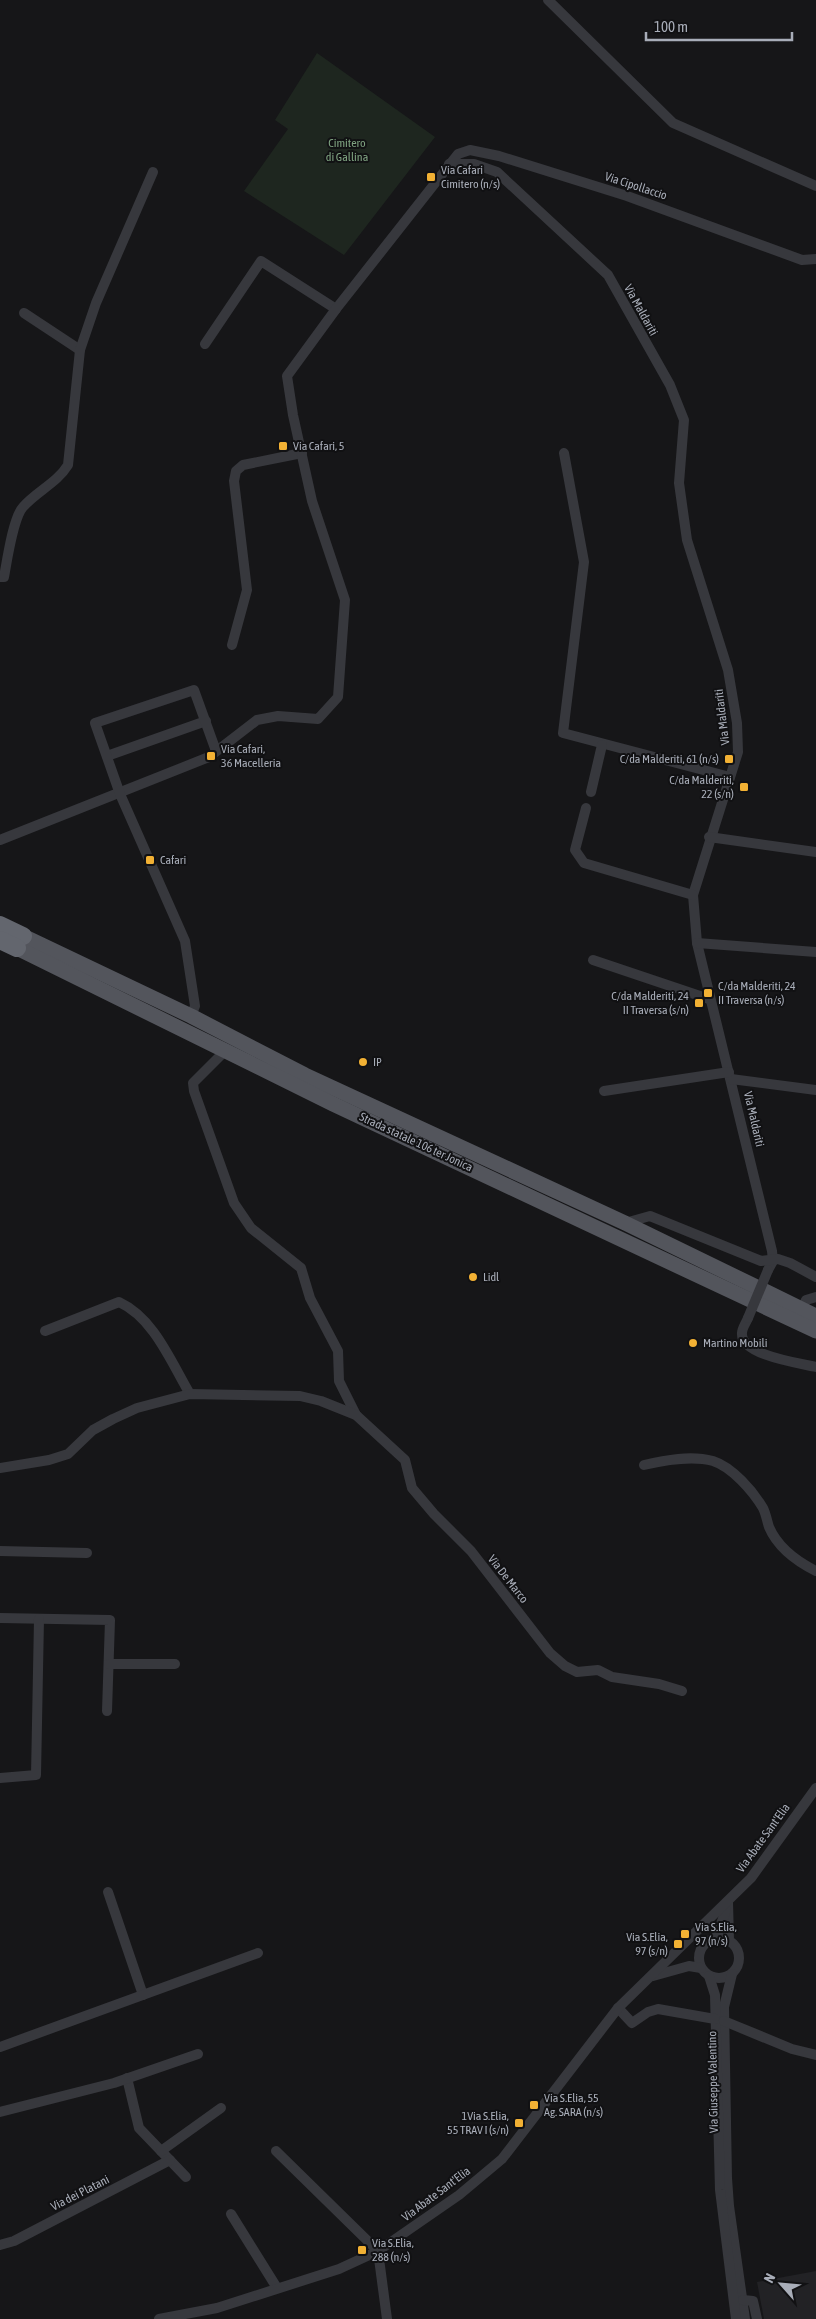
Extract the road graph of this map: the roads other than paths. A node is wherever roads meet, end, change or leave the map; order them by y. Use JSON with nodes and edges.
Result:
{"nodes":[{"id":1,"x":548,"y":0,"type":"edge"},
{"id":2,"x":449,"y":164,"type":"junction"},
{"id":3,"x":153,"y":172,"type":"dead end"},
{"id":4,"x":816,"y":186,"type":"edge"},
{"id":5,"x":816,"y":259,"type":"edge"},
{"id":6,"x":336,"y":309,"type":"junction"},
{"id":7,"x":24,"y":313,"type":"dead end"},
{"id":8,"x":205,"y":344,"type":"dead end"},
{"id":9,"x":80,"y":350,"type":"junction"},
{"id":10,"x":302,"y":453,"type":"junction"},
{"id":11,"x":564,"y":453,"type":"dead end"},
{"id":12,"x":0,"y":577,"type":"edge"},
{"id":13,"x":232,"y":645,"type":"dead end"},
{"id":14,"x":206,"y":722,"type":"junction"},
{"id":15,"x":602,"y":745,"type":"junction"},
{"id":16,"x":216,"y":752,"type":"junction"},
{"id":17,"x":107,"y":756,"type":"junction"},
{"id":18,"x":730,"y":777,"type":"junction"},
{"id":19,"x":590,"y":792,"type":"dead end"},
{"id":20,"x":120,"y":794,"type":"junction"},
{"id":21,"x":586,"y":808,"type":"dead end"},
{"id":22,"x":710,"y":838,"type":"junction"},
{"id":23,"x":0,"y":840,"type":"edge"},
{"id":24,"x":816,"y":852,"type":"edge"},
{"id":25,"x":693,"y":895,"type":"junction"},
{"id":26,"x":0,"y":925,"type":"edge"},
{"id":27,"x":0,"y":940,"type":"edge"},
{"id":28,"x":20,"y":942,"type":"junction"},
{"id":29,"x":697,"y":943,"type":"junction"},
{"id":30,"x":816,"y":952,"type":"edge"},
{"id":31,"x":593,"y":960,"type":"dead end"},
{"id":32,"x":709,"y":999,"type":"junction"},
{"id":33,"x":191,"y":1016,"type":"junction"},
{"id":34,"x":226,"y":1050,"type":"junction"},
{"id":35,"x":730,"y":1076,"type":"junction"},
{"id":36,"x":816,"y":1090,"type":"edge"},
{"id":37,"x":604,"y":1091,"type":"dead end"},
{"id":38,"x":625,"y":1224,"type":"junction"},
{"id":39,"x":770,"y":1266,"type":"junction"},
{"id":40,"x":816,"y":1277,"type":"edge"},
{"id":41,"x":816,"y":1297,"type":"edge"},
{"id":42,"x":802,"y":1309,"type":"junction"},
{"id":43,"x":816,"y":1316,"type":"edge"},
{"id":44,"x":44,"y":1331,"type":"dead end"},
{"id":45,"x":816,"y":1331,"type":"edge"},
{"id":46,"x":816,"y":1367,"type":"edge"},
{"id":47,"x":190,"y":1394,"type":"junction"},
{"id":48,"x":356,"y":1415,"type":"junction"},
{"id":49,"x":644,"y":1465,"type":"dead end"},
{"id":50,"x":0,"y":1468,"type":"edge"},
{"id":51,"x":0,"y":1551,"type":"edge"},
{"id":52,"x":88,"y":1553,"type":"dead end"},
{"id":53,"x":816,"y":1571,"type":"edge"},
{"id":54,"x":0,"y":1618,"type":"edge"},
{"id":55,"x":39,"y":1619,"type":"junction"},
{"id":56,"x":109,"y":1664,"type":"junction"},
{"id":57,"x":175,"y":1664,"type":"dead end"},
{"id":58,"x":682,"y":1691,"type":"dead end"},
{"id":59,"x":107,"y":1711,"type":"dead end"},
{"id":60,"x":0,"y":1778,"type":"edge"},
{"id":61,"x":816,"y":1788,"type":"edge"},
{"id":62,"x":108,"y":1892,"type":"dead end"},
{"id":63,"x":728,"y":1902,"type":"junction"},
{"id":64,"x":716,"y":1938,"type":"junction"},
{"id":65,"x":729,"y":1940,"type":"junction"},
{"id":66,"x":258,"y":1953,"type":"dead end"},
{"id":67,"x":699,"y":1957,"type":"junction"},
{"id":68,"x":689,"y":1966,"type":"junction"},
{"id":69,"x":705,"y":1972,"type":"junction"},
{"id":70,"x":732,"y":1974,"type":"junction"},
{"id":71,"x":652,"y":1976,"type":"junction"},
{"id":72,"x":143,"y":1995,"type":"junction"},
{"id":73,"x":618,"y":2008,"type":"junction"},
{"id":74,"x":720,"y":2020,"type":"junction"},
{"id":75,"x":0,"y":2047,"type":"edge"},
{"id":76,"x":198,"y":2054,"type":"dead end"},
{"id":77,"x":816,"y":2055,"type":"edge"},
{"id":78,"x":127,"y":2078,"type":"junction"},
{"id":79,"x":221,"y":2108,"type":"dead end"},
{"id":80,"x":0,"y":2112,"type":"edge"},
{"id":81,"x":160,"y":2151,"type":"junction"},
{"id":82,"x":276,"y":2151,"type":"dead end"},
{"id":83,"x":170,"y":2160,"type":"junction"},
{"id":84,"x":186,"y":2176,"type":"dead end"},
{"id":85,"x":724,"y":2190,"type":"junction"},
{"id":86,"x":231,"y":2214,"type":"dead end"},
{"id":87,"x":0,"y":2245,"type":"edge"},
{"id":88,"x":378,"y":2252,"type":"junction"},
{"id":89,"x":277,"y":2288,"type":"junction"},
{"id":90,"x":748,"y":2301,"type":"junction"},
{"id":91,"x":159,"y":2319,"type":"edge"},
{"id":92,"x":387,"y":2319,"type":"edge"},
{"id":93,"x":736,"y":2319,"type":"edge"},
{"id":94,"x":745,"y":2319,"type":"edge"},
{"id":95,"x":757,"y":2319,"type":"edge"}],
"edges":[{"from":1,"to":4,"type":"street"},
{"from":2,"to":5,"type":"street","name":"Via Cipollaccio"},
{"from":2,"to":6,"type":"street","name":"Via Cipollaccio"},
{"from":2,"to":18,"type":"street","name":"Via Maldariti"},
{"from":3,"to":9,"type":"street"},
{"from":6,"to":8,"type":"street"},
{"from":6,"to":10,"type":"street","name":"Via Cipollaccio"},
{"from":7,"to":9,"type":"street"},
{"from":9,"to":12,"type":"street"},
{"from":10,"to":13,"type":"street"},
{"from":10,"to":16,"type":"street","name":"Via Cipollaccio"},
{"from":11,"to":15,"type":"street"},
{"from":14,"to":16,"type":"street"},
{"from":14,"to":17,"type":"street"},
{"from":14,"to":17,"type":"street"},
{"from":15,"to":18,"type":"street"},
{"from":15,"to":19,"type":"street"},
{"from":16,"to":20,"type":"street","name":"Via Cipollaccio"},
{"from":17,"to":20,"type":"street"},
{"from":18,"to":22,"type":"street","name":"Via Maldariti"},
{"from":20,"to":23,"type":"street","name":"Via Cipollaccio"},
{"from":20,"to":33,"type":"street"},
{"from":21,"to":25,"type":"street"},
{"from":22,"to":24,"type":"street"},
{"from":22,"to":25,"type":"street","name":"Via Maldariti"},
{"from":25,"to":29,"type":"street","name":"Via Maldariti"},
{"from":26,"to":28,"type":"highway"},
{"from":27,"to":28,"type":"highway"},
{"from":28,"to":33,"type":"main road","name":"Strada statale 106 ter Jonica"},
{"from":28,"to":34,"type":"main road","name":"Strada statale 106 ter Jonica"},
{"from":29,"to":30,"type":"street"},
{"from":29,"to":32,"type":"street","name":"Via Maldariti"},
{"from":31,"to":32,"type":"street"},
{"from":32,"to":35,"type":"street","name":"Via Maldariti"},
{"from":33,"to":38,"type":"main road","name":"Strada statale 106 ter Jonica"},
{"from":34,"to":45,"type":"main road","name":"Strada statale 106 ter Jonica"},
{"from":34,"to":48,"type":"street"},
{"from":35,"to":36,"type":"street"},
{"from":35,"to":37,"type":"street"},
{"from":35,"to":39,"type":"street","name":"Via Maldariti"},
{"from":38,"to":39,"type":"street"},
{"from":38,"to":42,"type":"main road","name":"Strada statale 106 ter Jonica"},
{"from":39,"to":40,"type":"street"},
{"from":39,"to":46,"type":"street","bridge":true},
{"from":41,"to":42,"type":"street"},
{"from":42,"to":43,"type":"main road","name":"Strada statale 106 ter Jonica"},
{"from":44,"to":47,"type":"street"},
{"from":47,"to":48,"type":"street"},
{"from":47,"to":50,"type":"street"},
{"from":48,"to":58,"type":"street","name":"Via De Marco"},
{"from":49,"to":53,"type":"street"},
{"from":51,"to":52,"type":"street"},
{"from":54,"to":55,"type":"street"},
{"from":55,"to":56,"type":"street"},
{"from":55,"to":60,"type":"street"},
{"from":56,"to":57,"type":"street"},
{"from":56,"to":59,"type":"street"},
{"from":61,"to":63,"type":"street","name":"Via Abate Sant'Elia"},
{"from":62,"to":72,"type":"street"},
{"from":63,"to":64,"type":"street","name":"Via Abate Sant'Elia"},
{"from":63,"to":65,"type":"street"},
{"from":63,"to":71,"type":"street","name":"Via Abate Sant'Elia"},
{"from":64,"to":65,"type":"street"},
{"from":64,"to":67,"type":"street"},
{"from":65,"to":70,"type":"street"},
{"from":66,"to":72,"type":"street"},
{"from":67,"to":68,"type":"street","name":"Via Abate Sant'Elia"},
{"from":67,"to":69,"type":"street"},
{"from":68,"to":69,"type":"street","name":"Via Abate Sant'Elia"},
{"from":68,"to":71,"type":"street","name":"Via Abate Sant'Elia"},
{"from":69,"to":70,"type":"street"},
{"from":69,"to":74,"type":"street","name":"Via Giuseppe Valentino"},
{"from":70,"to":74,"type":"street","name":"Via Giuseppe Valentino"},
{"from":71,"to":73,"type":"street","name":"Via Abate Sant'Elia"},
{"from":72,"to":75,"type":"street"},
{"from":73,"to":74,"type":"street"},
{"from":73,"to":88,"type":"street","name":"Via Abate Sant'Elia"},
{"from":74,"to":77,"type":"street"},
{"from":74,"to":85,"type":"street","name":"Via Giuseppe Valentino"},
{"from":76,"to":78,"type":"street"},
{"from":78,"to":80,"type":"street"},
{"from":78,"to":81,"type":"street"},
{"from":79,"to":81,"type":"street"},
{"from":81,"to":83,"type":"street"},
{"from":82,"to":88,"type":"street"},
{"from":83,"to":84,"type":"street"},
{"from":83,"to":87,"type":"street","name":"Via dei Platani"},
{"from":85,"to":90,"type":"street","name":"Via Giuseppe Valentino"},
{"from":85,"to":93,"type":"street","name":"Via Giuseppe Valentino"},
{"from":86,"to":89,"type":"street"},
{"from":88,"to":89,"type":"street","name":"Via Abate Sant'Elia"},
{"from":88,"to":92,"type":"street"},
{"from":89,"to":91,"type":"street","name":"Via Abate Sant'Elia"},
{"from":90,"to":94,"type":"street","name":"Via Giuseppe Valentino"},
{"from":90,"to":95,"type":"street"}]}
